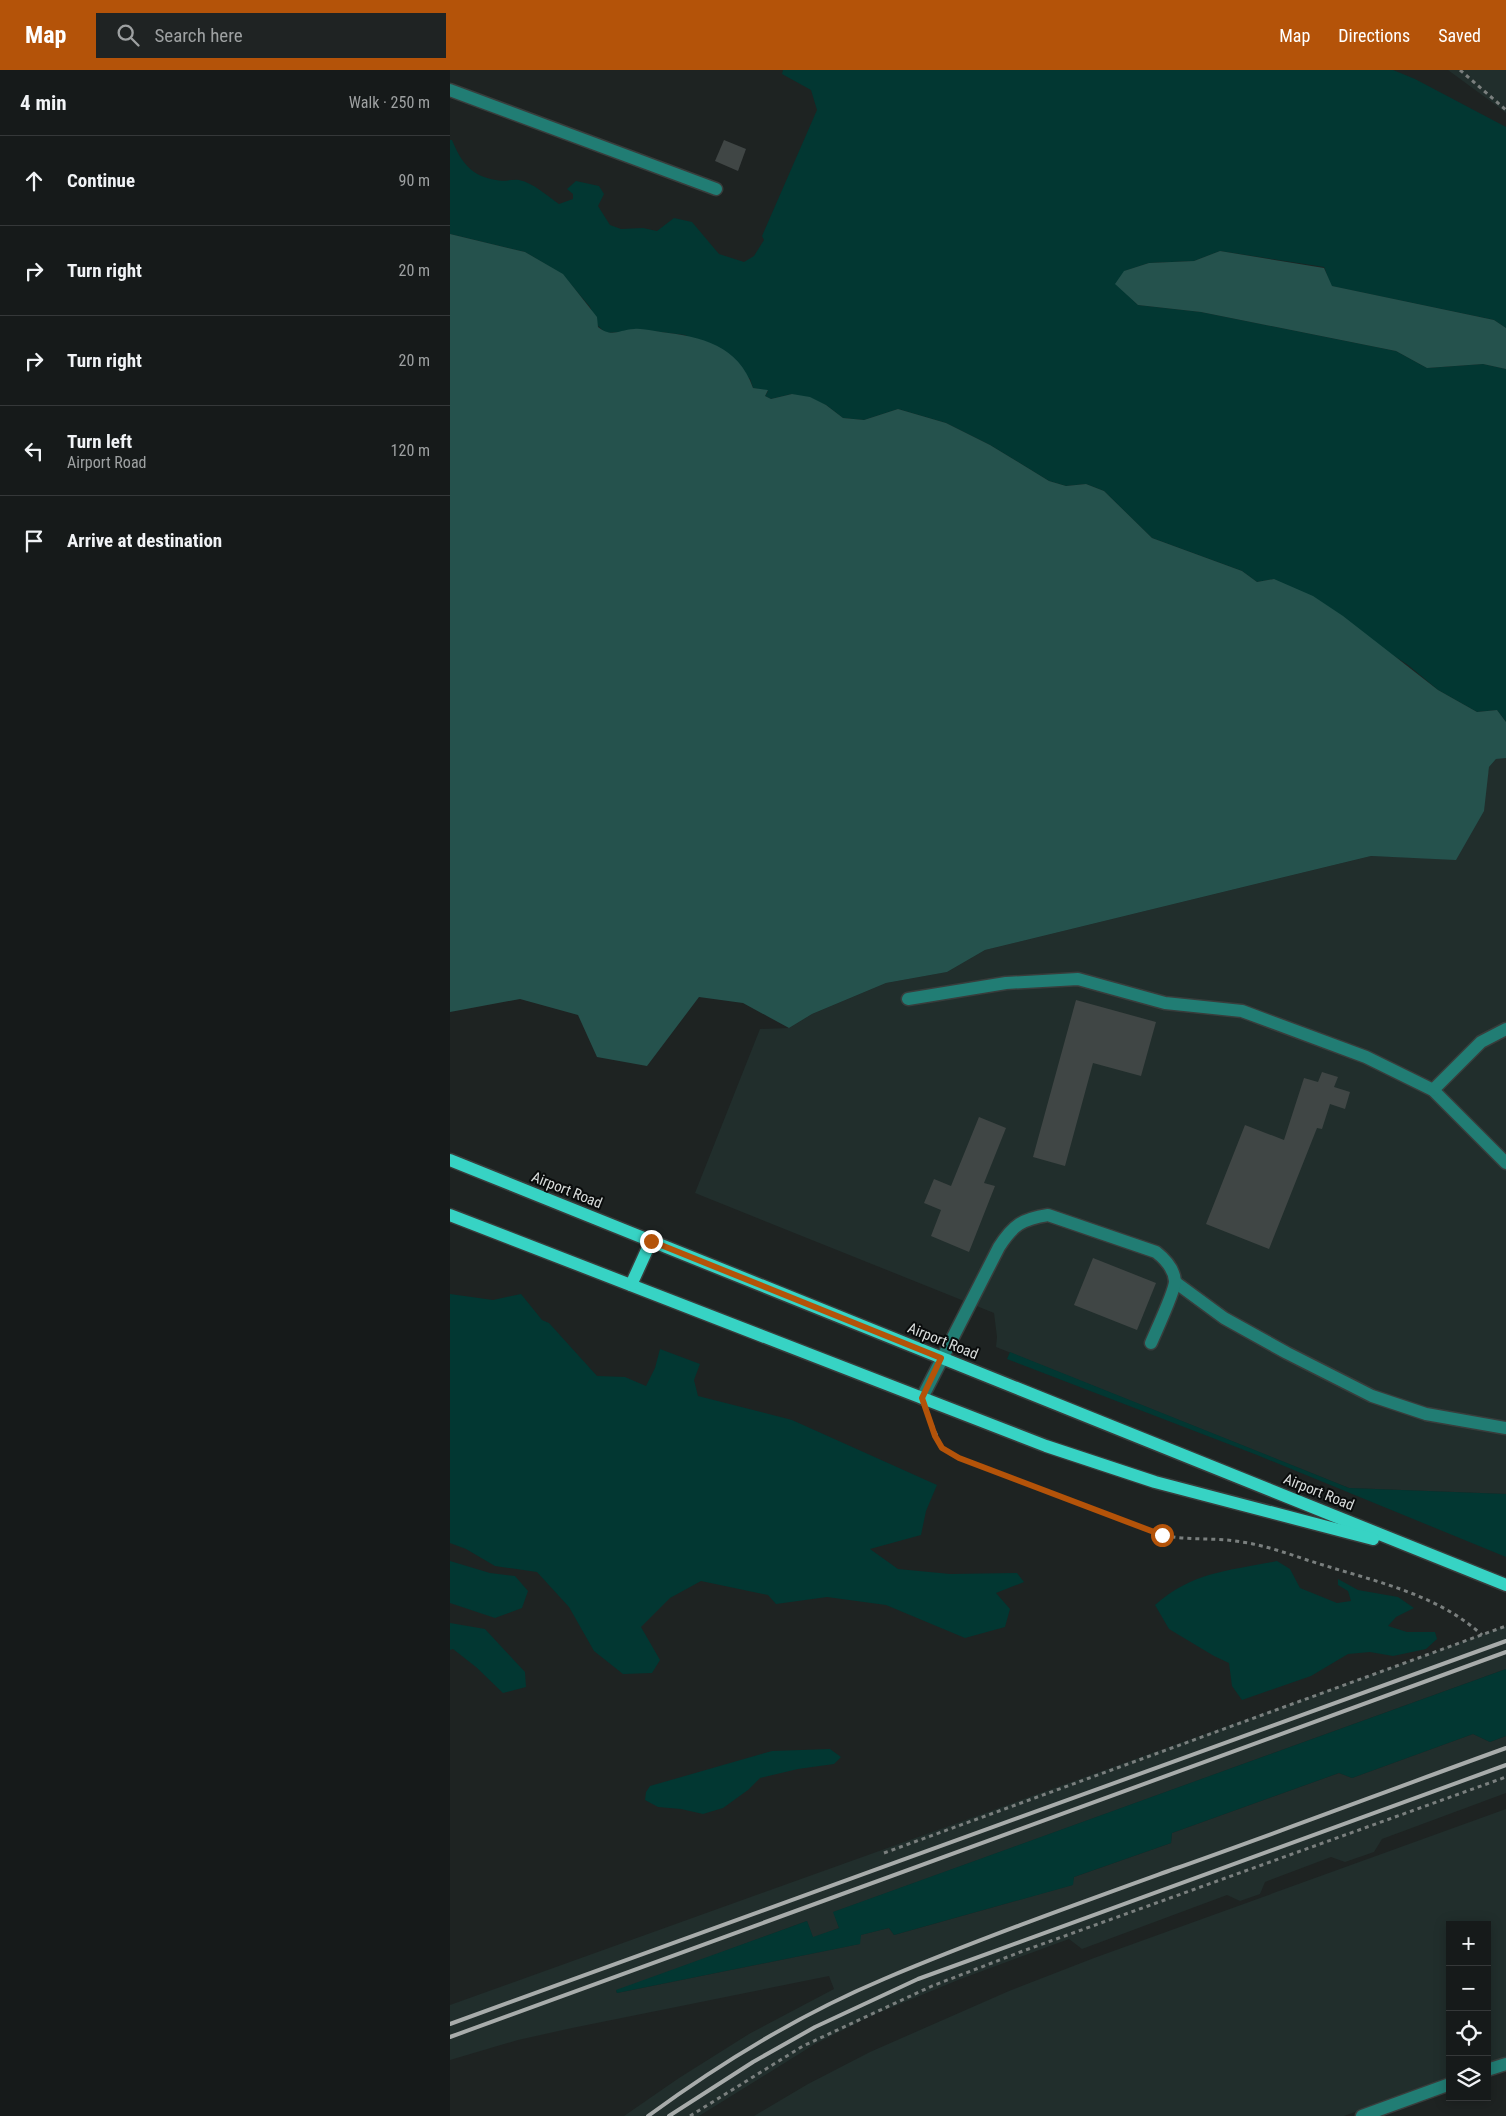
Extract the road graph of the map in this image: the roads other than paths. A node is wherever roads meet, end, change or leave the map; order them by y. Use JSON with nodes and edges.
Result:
{"nodes":[{"id":1,"x":450,"y":90,"type":"edge"},
{"id":2,"x":716,"y":189,"type":"dead end"},
{"id":3,"x":908,"y":999,"type":"dead end"},
{"id":4,"x":1506,"y":1029,"type":"edge"},
{"id":5,"x":1433,"y":1090,"type":"junction"},
{"id":6,"x":450,"y":1160,"type":"edge"},
{"id":7,"x":1506,"y":1164,"type":"edge"},
{"id":8,"x":450,"y":1215,"type":"edge"},
{"id":9,"x":651,"y":1241,"type":"junction"},
{"id":10,"x":1175,"y":1282,"type":"junction"},
{"id":11,"x":632,"y":1285,"type":"junction"},
{"id":12,"x":1151,"y":1343,"type":"dead end"},
{"id":13,"x":941,"y":1358,"type":"junction"},
{"id":14,"x":922,"y":1398,"type":"junction"},
{"id":15,"x":1506,"y":1428,"type":"edge"},
{"id":16,"x":1424,"y":1552,"type":"junction"},
{"id":17,"x":1506,"y":1585,"type":"edge"},
{"id":18,"x":1506,"y":2064,"type":"edge"},
{"id":19,"x":1491,"y":2069,"type":"edge"},
{"id":20,"x":1446,"y":2085,"type":"edge"},
{"id":21,"x":1362,"y":2116,"type":"edge"}],
"edges":[{"from":1,"to":2,"type":"street"},
{"from":3,"to":5,"type":"street"},
{"from":4,"to":5,"type":"street"},
{"from":5,"to":7,"type":"street"},
{"from":6,"to":9,"type":"main road","name":"Airport Road"},
{"from":8,"to":11,"type":"main road","name":"Airport Road"},
{"from":9,"to":11,"type":"main road"},
{"from":9,"to":13,"type":"main road","name":"Airport Road"},
{"from":10,"to":12,"type":"street"},
{"from":10,"to":13,"type":"street"},
{"from":10,"to":15,"type":"street"},
{"from":11,"to":14,"type":"main road","name":"Airport Road"},
{"from":13,"to":14,"type":"street"},
{"from":13,"to":16,"type":"main road","name":"Airport Road"},
{"from":14,"to":16,"type":"main road","name":"Airport Road"},
{"from":16,"to":17,"type":"main road","name":"Airport Road"},
{"from":18,"to":19,"type":"street"},
{"from":20,"to":21,"type":"street"}]}
